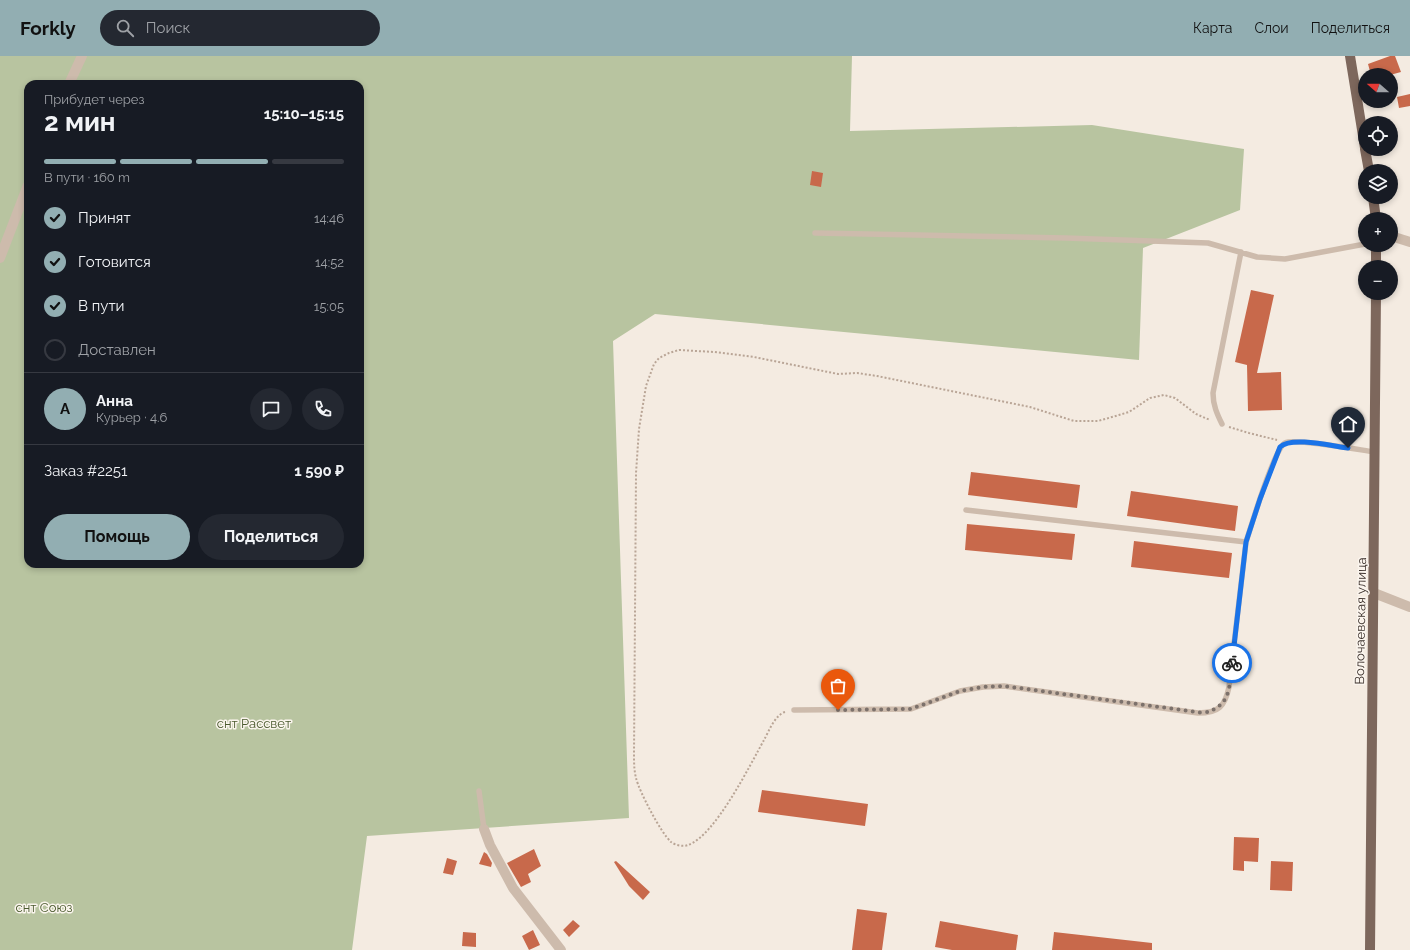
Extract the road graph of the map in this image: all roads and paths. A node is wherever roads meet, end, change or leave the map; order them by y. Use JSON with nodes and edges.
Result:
{"nodes":[{"id":1,"x":82,"y":56,"type":"edge"},
{"id":2,"x":1350,"y":56,"type":"edge"},
{"id":3,"x":71,"y":80,"type":"edge"},
{"id":4,"x":1360,"y":116,"type":"edge"},
{"id":5,"x":24,"y":195,"type":"edge"},
{"id":6,"x":815,"y":233,"type":"dead end"},
{"id":7,"x":1398,"y":238,"type":"edge"},
{"id":8,"x":1410,"y":242,"type":"edge"},
{"id":9,"x":1358,"y":245,"type":"edge"},
{"id":10,"x":1241,"y":252,"type":"junction"},
{"id":11,"x":0,"y":258,"type":"edge"},
{"id":12,"x":1376,"y":300,"type":"edge"},
{"id":13,"x":1222,"y":424,"type":"junction"},
{"id":14,"x":1290,"y":442,"type":"junction"},
{"id":15,"x":1375,"y":452,"type":"junction"},
{"id":16,"x":966,"y":510,"type":"dead end"},
{"id":17,"x":1246,"y":542,"type":"junction"},
{"id":18,"x":1374,"y":593,"type":"junction"},
{"id":19,"x":1410,"y":607,"type":"edge"},
{"id":20,"x":794,"y":710,"type":"joint"},
{"id":21,"x":479,"y":791,"type":"dead end"},
{"id":22,"x":484,"y":829,"type":"joint"},
{"id":23,"x":561,"y":950,"type":"edge"},
{"id":24,"x":1370,"y":950,"type":"edge"}],
"edges":[{"from":1,"to":3,"type":"street"},
{"from":2,"to":4,"type":"main road"},
{"from":5,"to":11,"type":"street"},
{"from":6,"to":10,"type":"lane"},
{"from":7,"to":8,"type":"street"},
{"from":9,"to":10,"type":"lane"},
{"from":10,"to":13,"type":"lane"},
{"from":12,"to":15,"type":"main road","name":"Волочаевская улица"},
{"from":13,"to":14,"type":"path"},
{"from":13,"to":20,"type":"path"},
{"from":14,"to":15,"type":"lane"},
{"from":14,"to":17,"type":"lane"},
{"from":15,"to":18,"type":"main road","name":"Волочаевская улица"},
{"from":16,"to":17,"type":"lane"},
{"from":17,"to":20,"type":"lane"},
{"from":18,"to":19,"type":"street"},
{"from":18,"to":24,"type":"main road","name":"Волочаевская улица"},
{"from":21,"to":22,"type":"lane"},
{"from":22,"to":23,"type":"street"}]}
